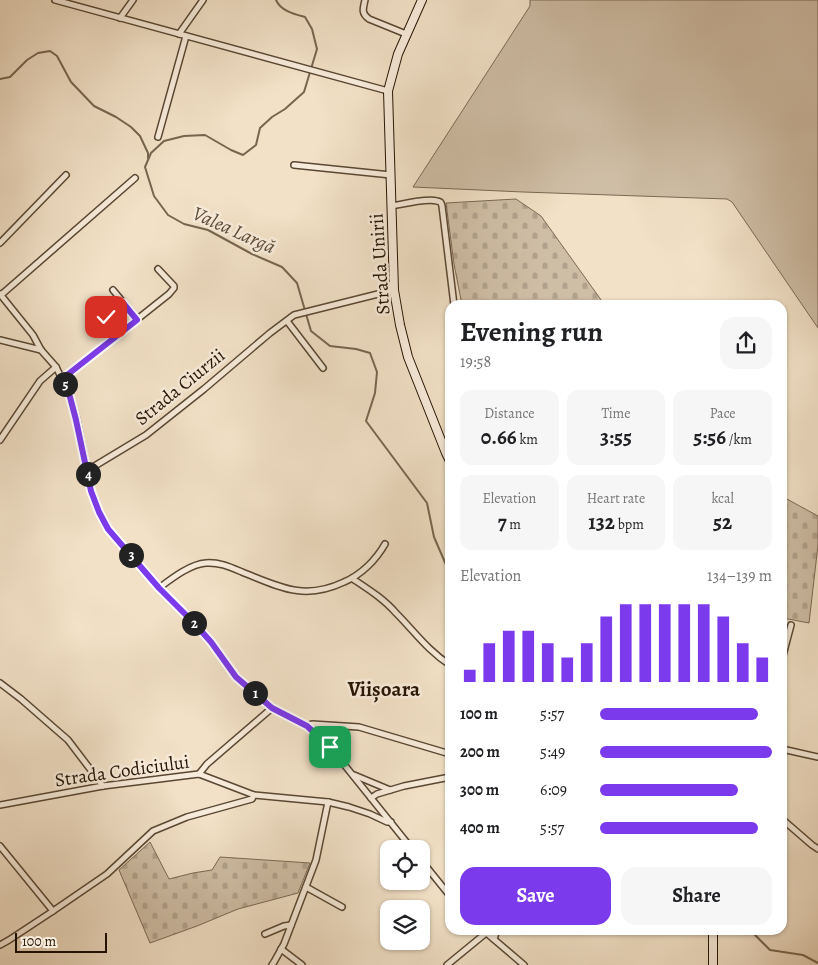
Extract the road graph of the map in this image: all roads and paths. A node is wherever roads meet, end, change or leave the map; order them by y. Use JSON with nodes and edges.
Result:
{"nodes":[{"id":1,"x":55,"y":0,"type":"edge"},
{"id":2,"x":133,"y":0,"type":"edge"},
{"id":3,"x":203,"y":0,"type":"edge"},
{"id":4,"x":365,"y":0,"type":"edge"},
{"id":5,"x":422,"y":0,"type":"edge"},
{"id":6,"x":120,"y":18,"type":"junction"},
{"id":7,"x":179,"y":34,"type":"junction"},
{"id":8,"x":406,"y":34,"type":"junction"},
{"id":9,"x":186,"y":36,"type":"junction"},
{"id":10,"x":388,"y":91,"type":"junction"},
{"id":11,"x":158,"y":137,"type":"dead end"},
{"id":12,"x":294,"y":165,"type":"dead end"},
{"id":13,"x":66,"y":175,"type":"dead end"},
{"id":14,"x":391,"y":175,"type":"junction"},
{"id":15,"x":136,"y":178,"type":"dead end"},
{"id":16,"x":392,"y":206,"type":"junction"},
{"id":17,"x":0,"y":244,"type":"edge"},
{"id":18,"x":158,"y":269,"type":"dead end"},
{"id":19,"x":113,"y":290,"type":"dead end"},
{"id":20,"x":394,"y":290,"type":"junction"},
{"id":21,"x":0,"y":294,"type":"edge"},
{"id":22,"x":453,"y":300,"type":"edge"},
{"id":23,"x":123,"y":303,"type":"junction"},
{"id":24,"x":106,"y":317,"type":"dead end"},
{"id":25,"x":137,"y":320,"type":"junction"},
{"id":26,"x":287,"y":321,"type":"junction"},
{"id":27,"x":0,"y":340,"type":"edge"},
{"id":28,"x":41,"y":350,"type":"junction"},
{"id":29,"x":56,"y":367,"type":"junction"},
{"id":30,"x":323,"y":368,"type":"dead end"},
{"id":31,"x":62,"y":379,"type":"junction"},
{"id":32,"x":0,"y":440,"type":"edge"},
{"id":33,"x":445,"y":451,"type":"edge"},
{"id":34,"x":88,"y":470,"type":"junction"},
{"id":35,"x":385,"y":544,"type":"dead end"},
{"id":36,"x":353,"y":578,"type":"junction"},
{"id":37,"x":159,"y":588,"type":"junction"},
{"id":38,"x":791,"y":625,"type":"dead end"},
{"id":39,"x":787,"y":640,"type":"edge"},
{"id":40,"x":445,"y":662,"type":"edge"},
{"id":41,"x":0,"y":683,"type":"edge"},
{"id":42,"x":272,"y":708,"type":"junction"},
{"id":43,"x":307,"y":726,"type":"junction"},
{"id":44,"x":787,"y":750,"type":"edge"},
{"id":45,"x":445,"y":753,"type":"edge"},
{"id":46,"x":818,"y":757,"type":"edge"},
{"id":47,"x":199,"y":774,"type":"junction"},
{"id":48,"x":352,"y":774,"type":"junction"},
{"id":49,"x":445,"y":778,"type":"edge"},
{"id":50,"x":103,"y":786,"type":"junction"},
{"id":51,"x":391,"y":790,"type":"junction"},
{"id":52,"x":254,"y":795,"type":"junction"},
{"id":53,"x":371,"y":798,"type":"junction"},
{"id":54,"x":328,"y":802,"type":"junction"},
{"id":55,"x":0,"y":805,"type":"edge"},
{"id":56,"x":391,"y":822,"type":"junction"},
{"id":57,"x":787,"y":823,"type":"edge"},
{"id":58,"x":405,"y":840,"type":"edge"},
{"id":59,"x":0,"y":846,"type":"edge"},
{"id":60,"x":818,"y":849,"type":"edge"},
{"id":61,"x":430,"y":871,"type":"edge"},
{"id":62,"x":306,"y":887,"type":"junction"},
{"id":63,"x":445,"y":890,"type":"edge"},
{"id":64,"x":342,"y":907,"type":"dead end"},
{"id":65,"x":53,"y":911,"type":"junction"},
{"id":66,"x":291,"y":925,"type":"junction"},
{"id":67,"x":265,"y":934,"type":"dead end"},
{"id":68,"x":481,"y":935,"type":"edge"},
{"id":69,"x":490,"y":935,"type":"edge"},
{"id":70,"x":496,"y":935,"type":"edge"},
{"id":71,"x":713,"y":935,"type":"edge"},
{"id":72,"x":494,"y":939,"type":"junction"},
{"id":73,"x":0,"y":944,"type":"edge"},
{"id":74,"x":282,"y":949,"type":"junction"},
{"id":75,"x":272,"y":965,"type":"edge"},
{"id":76,"x":302,"y":965,"type":"edge"},
{"id":77,"x":447,"y":965,"type":"edge"},
{"id":78,"x":524,"y":965,"type":"edge"},
{"id":79,"x":713,"y":965,"type":"edge"}],
"edges":[{"from":1,"to":6,"type":"street"},
{"from":2,"to":6,"type":"street"},
{"from":3,"to":7,"type":"street"},
{"from":4,"to":8,"type":"street"},
{"from":5,"to":8,"type":"main road","name":"Strada Unirii"},
{"from":6,"to":7,"type":"street"},
{"from":7,"to":9,"type":"street"},
{"from":8,"to":10,"type":"main road","name":"Strada Unirii"},
{"from":9,"to":10,"type":"street"},
{"from":9,"to":11,"type":"street"},
{"from":10,"to":14,"type":"main road","name":"Strada Unirii"},
{"from":12,"to":14,"type":"street"},
{"from":13,"to":17,"type":"street"},
{"from":14,"to":16,"type":"main road","name":"Strada Unirii"},
{"from":15,"to":21,"type":"street"},
{"from":16,"to":20,"type":"main road","name":"Strada Unirii"},
{"from":16,"to":22,"type":"street"},
{"from":18,"to":25,"type":"street"},
{"from":19,"to":23,"type":"street"},
{"from":20,"to":26,"type":"street","name":"Strada Ciurzii"},
{"from":20,"to":33,"type":"main road","name":"Strada Unirii"},
{"from":21,"to":28,"type":"street"},
{"from":23,"to":24,"type":"street"},
{"from":23,"to":25,"type":"street"},
{"from":25,"to":31,"type":"street"},
{"from":26,"to":30,"type":"street"},
{"from":26,"to":34,"type":"street","name":"Strada Ciurzii"},
{"from":27,"to":28,"type":"street"},
{"from":28,"to":29,"type":"street"},
{"from":29,"to":31,"type":"street"},
{"from":29,"to":32,"type":"street"},
{"from":31,"to":34,"type":"street"},
{"from":34,"to":37,"type":"street"},
{"from":35,"to":36,"type":"street"},
{"from":36,"to":37,"type":"street"},
{"from":36,"to":40,"type":"street"},
{"from":37,"to":42,"type":"street"},
{"from":38,"to":39,"type":"street"},
{"from":41,"to":50,"type":"street"},
{"from":42,"to":43,"type":"street"},
{"from":42,"to":47,"type":"street"},
{"from":43,"to":45,"type":"street"},
{"from":43,"to":48,"type":"street"},
{"from":44,"to":46,"type":"street"},
{"from":47,"to":50,"type":"street","name":"Strada Codiciului"},
{"from":47,"to":52,"type":"street","name":"Strada Codiciului"},
{"from":48,"to":51,"type":"street"},
{"from":48,"to":53,"type":"street"},
{"from":49,"to":51,"type":"street"},
{"from":50,"to":55,"type":"street","name":"Strada Codiciului"},
{"from":51,"to":53,"type":"street"},
{"from":52,"to":54,"type":"street","name":"Strada Codiciului"},
{"from":52,"to":65,"type":"street"},
{"from":53,"to":56,"type":"street"},
{"from":54,"to":56,"type":"street","name":"Strada Codiciului"},
{"from":54,"to":62,"type":"street"},
{"from":56,"to":58,"type":"street"},
{"from":57,"to":60,"type":"street"},
{"from":59,"to":65,"type":"street"},
{"from":61,"to":63,"type":"street"},
{"from":62,"to":64,"type":"street"},
{"from":62,"to":66,"type":"street"},
{"from":65,"to":73,"type":"street"},
{"from":66,"to":67,"type":"street"},
{"from":66,"to":74,"type":"street"},
{"from":68,"to":77,"type":"street"},
{"from":69,"to":72,"type":"street"},
{"from":70,"to":72,"type":"street"},
{"from":71,"to":79,"type":"main road"},
{"from":72,"to":78,"type":"street"},
{"from":74,"to":75,"type":"street"},
{"from":74,"to":76,"type":"street"}]}
